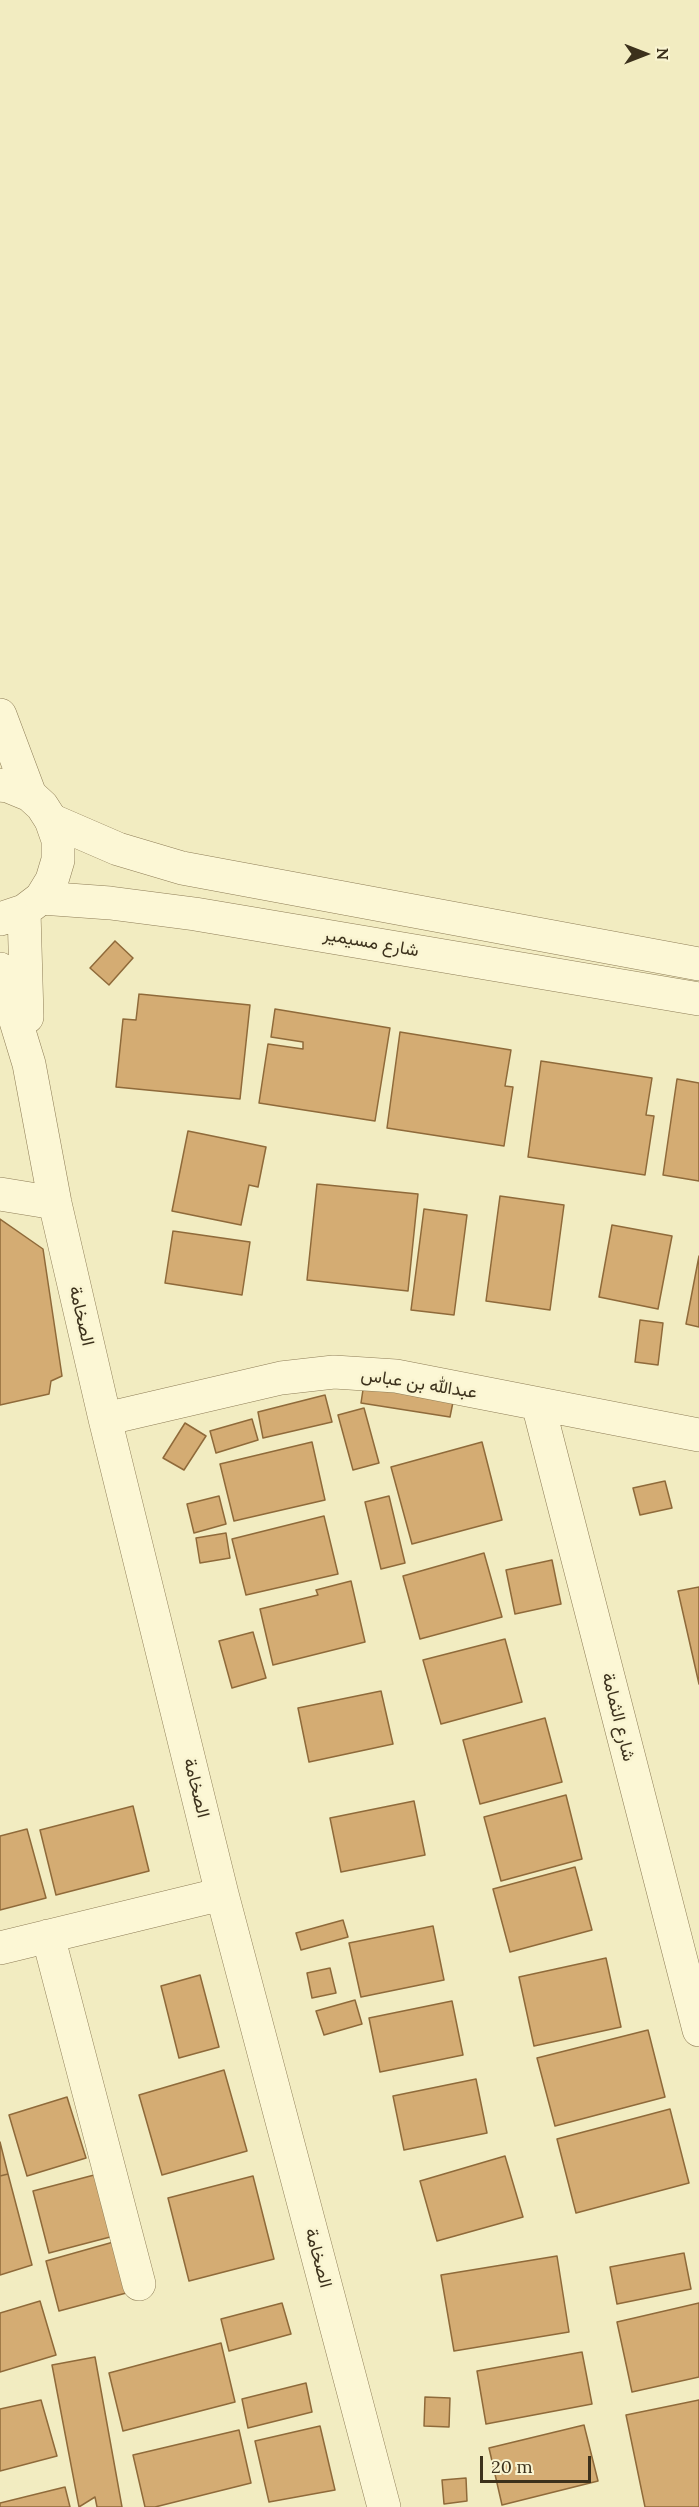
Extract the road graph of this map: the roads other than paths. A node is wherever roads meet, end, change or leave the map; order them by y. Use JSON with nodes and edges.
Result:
{"nodes":[{"id":1,"x":0,"y":716,"type":"edge"},
{"id":2,"x":15,"y":790,"type":"edge"},
{"id":3,"x":51,"y":820,"type":"junction"},
{"id":4,"x":21,"y":909,"type":"edge"},
{"id":5,"x":699,"y":964,"type":"edge"},
{"id":6,"x":0,"y":969,"type":"edge"},
{"id":7,"x":699,"y":999,"type":"edge"},
{"id":8,"x":29,"y":1064,"type":"junction"},
{"id":9,"x":0,"y":1194,"type":"edge"},
{"id":10,"x":55,"y":1203,"type":"junction"},
{"id":11,"x":538,"y":1404,"type":"junction"},
{"id":12,"x":105,"y":1419,"type":"junction"},
{"id":13,"x":699,"y":1435,"type":"edge"},
{"id":14,"x":222,"y":1894,"type":"junction"},
{"id":15,"x":48,"y":1936,"type":"junction"},
{"id":16,"x":0,"y":1948,"type":"edge"},
{"id":17,"x":699,"y":2030,"type":"edge"},
{"id":18,"x":139,"y":2284,"type":"dead end"},
{"id":19,"x":384,"y":2507,"type":"edge"}],
"edges":[{"from":1,"to":2,"type":"street"},
{"from":2,"to":3,"type":"street"},
{"from":3,"to":4,"type":"street"},
{"from":3,"to":5,"type":"street"},
{"from":4,"to":7,"type":"street","name":"شارع مسيمير"},
{"from":4,"to":8,"type":"street","name":"الصخامة"},
{"from":6,"to":8,"type":"street","name":"الصخامة"},
{"from":8,"to":10,"type":"street","name":"الصخامة"},
{"from":9,"to":10,"type":"street"},
{"from":10,"to":12,"type":"street","name":"الصخامة"},
{"from":11,"to":12,"type":"street","name":"عبدالله بن عباس"},
{"from":11,"to":13,"type":"street","name":"عبدالله بن عباس"},
{"from":11,"to":17,"type":"street","name":"شارع الثمامة"},
{"from":12,"to":14,"type":"street","name":"الصخامة"},
{"from":14,"to":15,"type":"street"},
{"from":14,"to":19,"type":"street","name":"الصخامة"},
{"from":15,"to":16,"type":"street"},
{"from":15,"to":18,"type":"street"}]}
